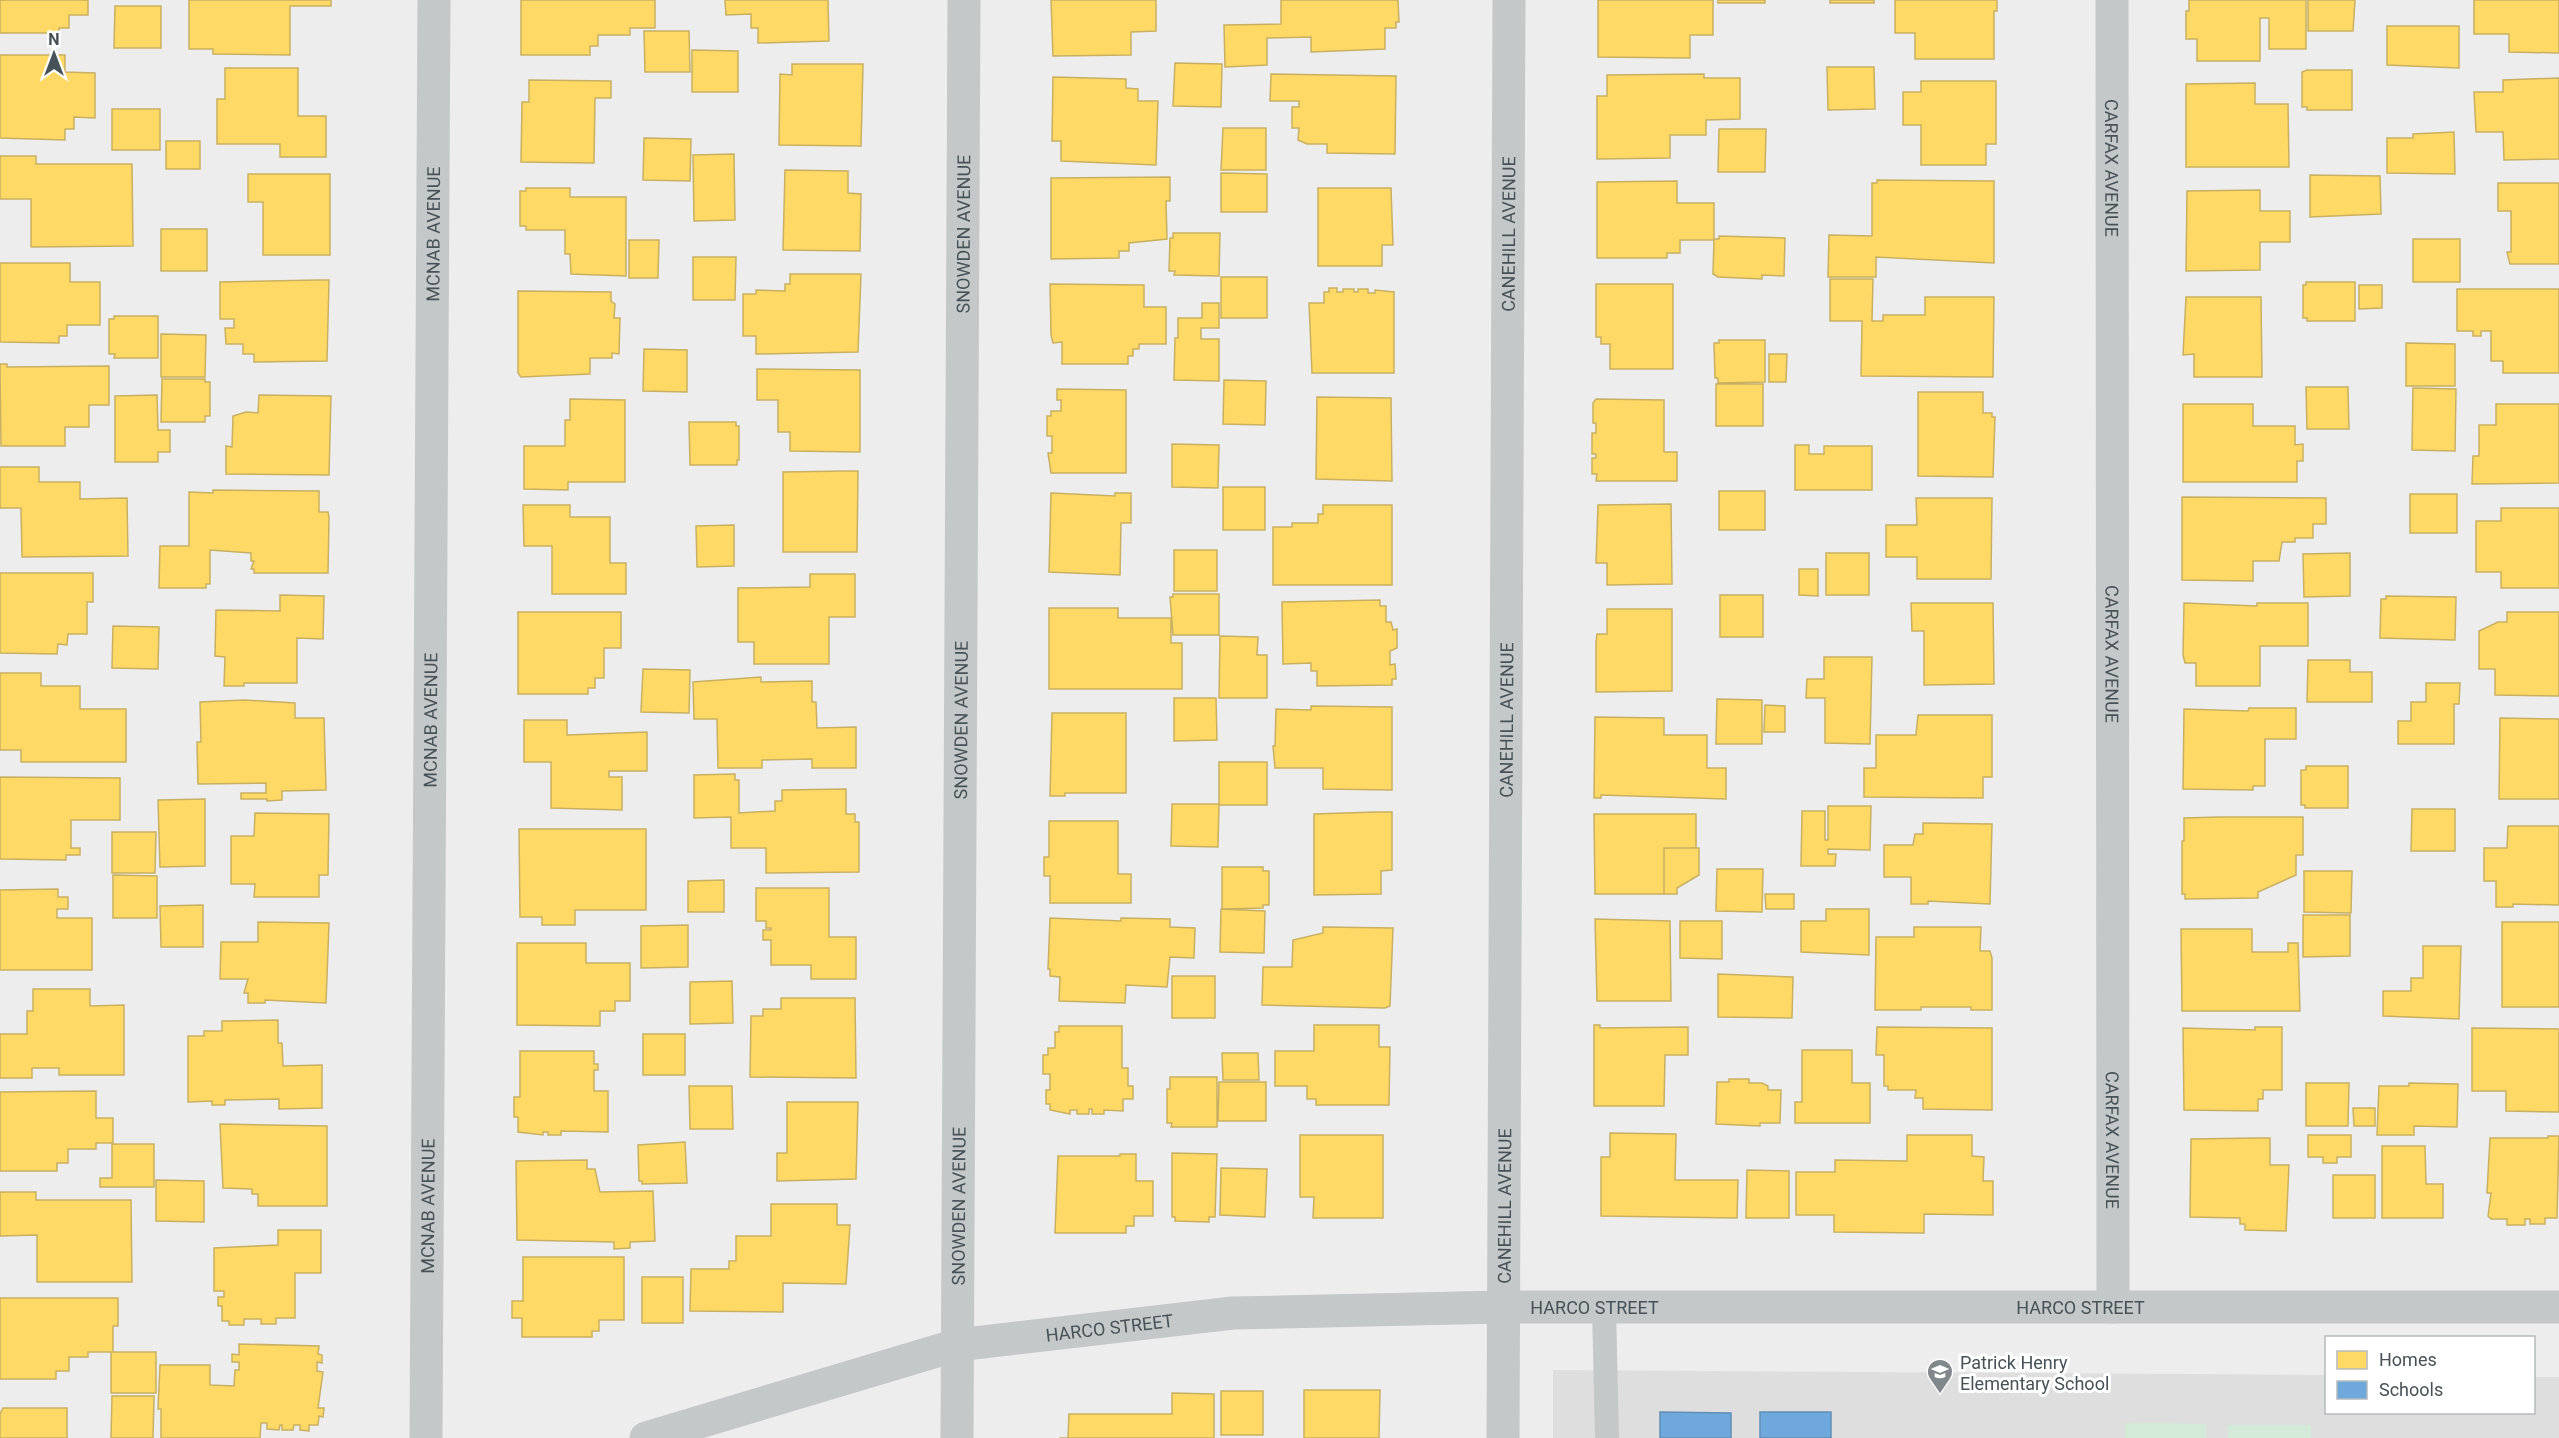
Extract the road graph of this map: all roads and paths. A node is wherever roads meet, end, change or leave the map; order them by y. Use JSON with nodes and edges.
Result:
{"nodes":[{"id":1,"x":434,"y":0,"type":"edge"},
{"id":2,"x":964,"y":0,"type":"edge"},
{"id":3,"x":1509,"y":0,"type":"edge"},
{"id":4,"x":2112,"y":0,"type":"edge"},
{"id":5,"x":1502,"y":1307,"type":"junction"},
{"id":6,"x":1604,"y":1307,"type":"junction"},
{"id":7,"x":2113,"y":1307,"type":"junction"},
{"id":8,"x":2559,"y":1307,"type":"edge"},
{"id":9,"x":957,"y":1345,"type":"junction"},
{"id":10,"x":426,"y":1438,"type":"edge"},
{"id":11,"x":646,"y":1438,"type":"edge"},
{"id":12,"x":957,"y":1438,"type":"edge"},
{"id":13,"x":1503,"y":1438,"type":"edge"},
{"id":14,"x":1606,"y":1438,"type":"edge"}],
"edges":[{"from":1,"to":10,"type":"street","name":"MCNAB AVENUE"},
{"from":2,"to":9,"type":"street","name":"SNOWDEN AVENUE"},
{"from":3,"to":5,"type":"street","name":"CANEHILL AVENUE"},
{"from":4,"to":7,"type":"street","name":"CARFAX AVENUE"},
{"from":5,"to":6,"type":"street","name":"HARCO STREET"},
{"from":5,"to":9,"type":"street","name":"HARCO STREET"},
{"from":5,"to":13,"type":"street","name":"CANEHILL AVENUE"},
{"from":6,"to":7,"type":"street","name":"HARCO STREET"},
{"from":6,"to":14,"type":"lane"},
{"from":7,"to":8,"type":"street","name":"HARCO STREET"},
{"from":9,"to":11,"type":"street","name":"HARCO STREET"},
{"from":9,"to":12,"type":"street","name":"SNOWDEN AVENUE"}]}
